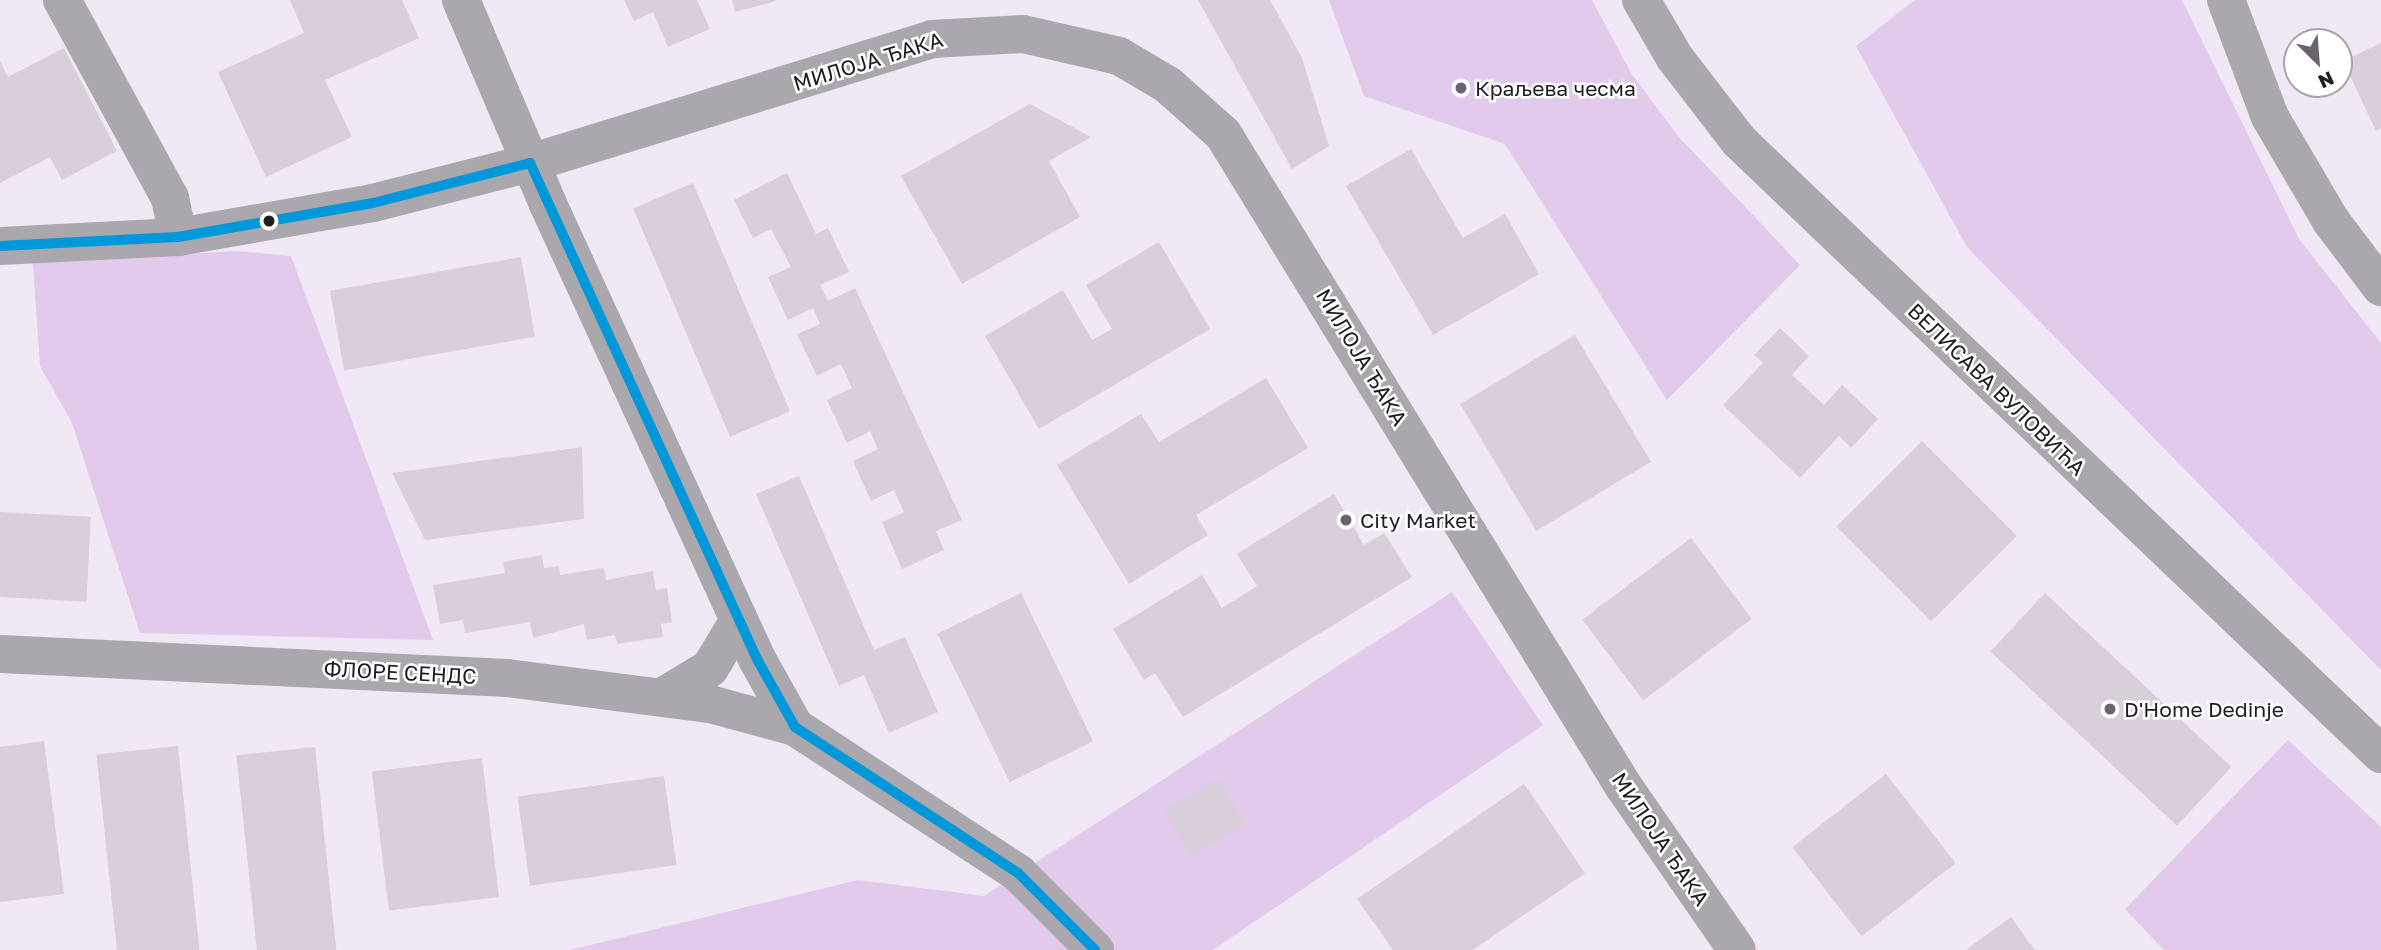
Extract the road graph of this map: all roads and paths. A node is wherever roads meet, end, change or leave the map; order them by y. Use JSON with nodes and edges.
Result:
{"nodes":[{"id":1,"x":62,"y":0,"type":"edge"},
{"id":2,"x":461,"y":0,"type":"edge"},
{"id":3,"x":1641,"y":0,"type":"edge"},
{"id":4,"x":2226,"y":0,"type":"edge"},
{"id":5,"x":530,"y":163,"type":"junction"},
{"id":6,"x":178,"y":237,"type":"junction"},
{"id":7,"x":0,"y":246,"type":"edge"},
{"id":8,"x":2381,"y":287,"type":"edge"},
{"id":9,"x":738,"y":620,"type":"junction"},
{"id":10,"x":0,"y":653,"type":"edge"},
{"id":11,"x":662,"y":697,"type":"junction"},
{"id":12,"x":795,"y":727,"type":"junction"},
{"id":13,"x":2381,"y":754,"type":"edge"},
{"id":14,"x":1095,"y":950,"type":"edge"},
{"id":15,"x":1737,"y":950,"type":"edge"}],
"edges":[{"from":1,"to":6,"type":"street"},
{"from":2,"to":5,"type":"street"},
{"from":3,"to":13,"type":"street","name":"ВЕЛИСАВА ВУЛОВИЋА"},
{"from":4,"to":8,"type":"street"},
{"from":5,"to":6,"type":"street","name":"МИЛОЈА ЂАКА"},
{"from":5,"to":9,"type":"street"},
{"from":5,"to":15,"type":"street","name":"МИЛОЈА ЂАКА"},
{"from":6,"to":7,"type":"street","name":"МИЛОЈА ЂАКА"},
{"from":9,"to":11,"type":"street"},
{"from":9,"to":12,"type":"street"},
{"from":10,"to":11,"type":"street","name":"ФЛОРЕ СЕНДС"},
{"from":11,"to":12,"type":"street","name":"ФЛОРЕ СЕНДС"},
{"from":12,"to":14,"type":"street"}]}
